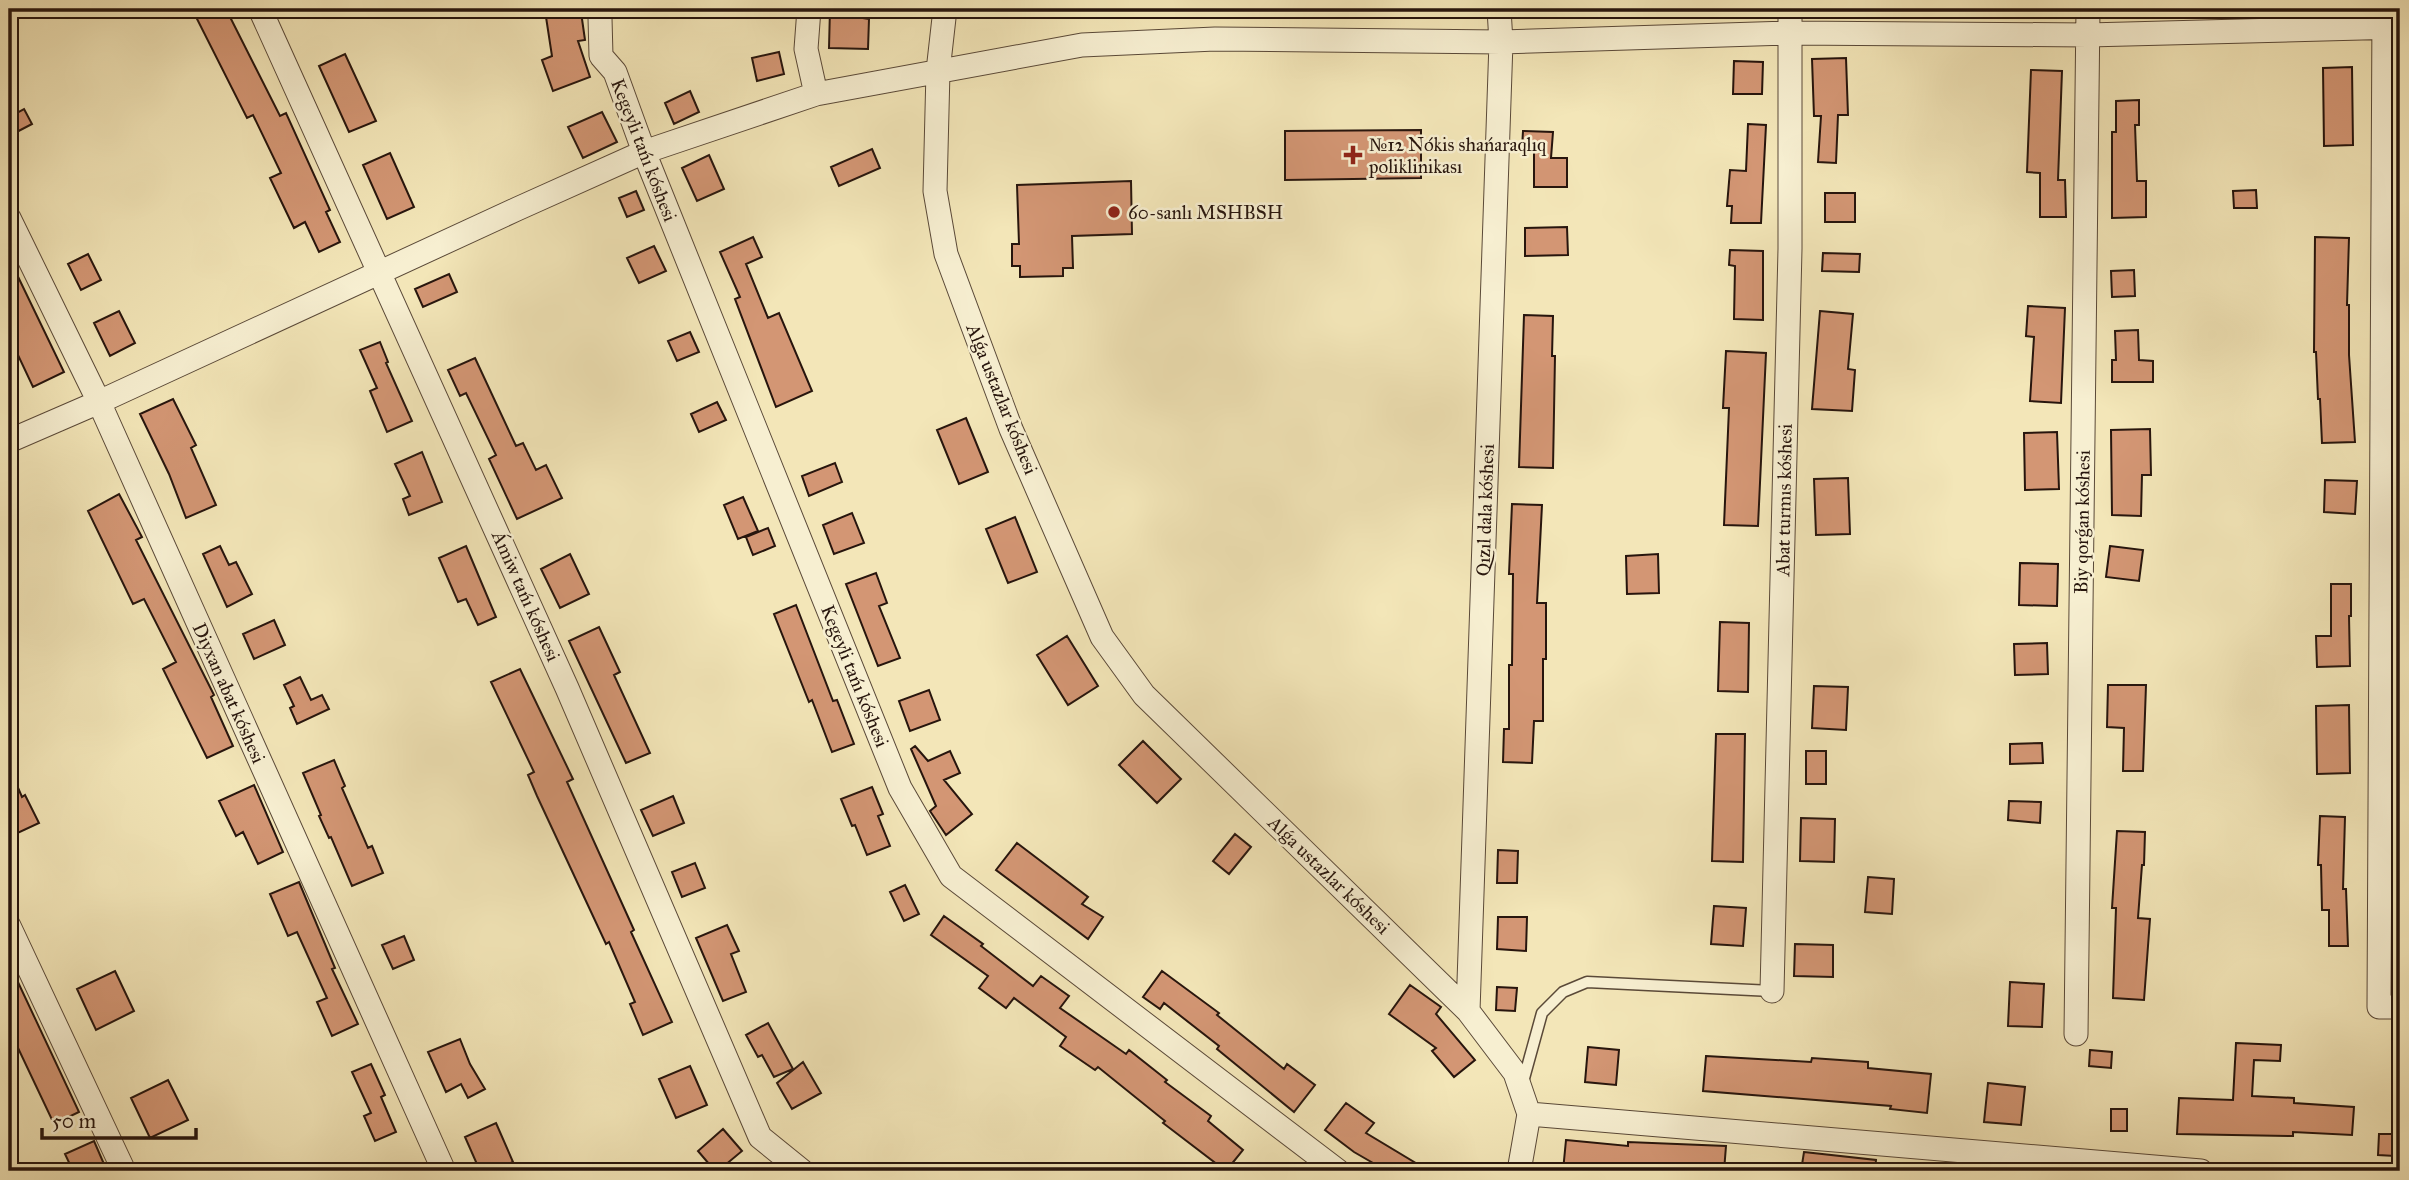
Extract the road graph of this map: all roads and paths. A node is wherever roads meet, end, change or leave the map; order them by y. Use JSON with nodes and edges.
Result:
{"nodes":[{"id":1,"x":260,"y":9,"type":"edge"},
{"id":2,"x":809,"y":9,"type":"edge"},
{"id":3,"x":945,"y":9,"type":"edge"},
{"id":4,"x":1499,"y":9,"type":"edge"},
{"id":5,"x":1790,"y":9,"type":"edge"},
{"id":6,"x":2088,"y":9,"type":"edge"},
{"id":7,"x":600,"y":18,"type":"dead end"},
{"id":8,"x":2390,"y":21,"type":"edge"},
{"id":9,"x":1790,"y":33,"type":"junction"},
{"id":10,"x":2088,"y":34,"type":"junction"},
{"id":11,"x":1501,"y":42,"type":"junction"},
{"id":12,"x":938,"y":71,"type":"junction"},
{"id":13,"x":816,"y":94,"type":"junction"},
{"id":14,"x":644,"y":152,"type":"junction"},
{"id":15,"x":9,"y":218,"type":"edge"},
{"id":16,"x":379,"y":272,"type":"junction"},
{"id":17,"x":99,"y":402,"type":"junction"},
{"id":18,"x":9,"y":441,"type":"edge"},
{"id":19,"x":9,"y":926,"type":"edge"},
{"id":20,"x":1772,"y":991,"type":"joint"},
{"id":21,"x":2390,"y":1007,"type":"edge"},
{"id":22,"x":1468,"y":1011,"type":"junction"},
{"id":23,"x":2076,"y":1034,"type":"dead end"},
{"id":24,"x":1521,"y":1090,"type":"junction"},
{"id":25,"x":1530,"y":1115,"type":"junction"},
{"id":26,"x":124,"y":1171,"type":"edge"},
{"id":27,"x":444,"y":1171,"type":"edge"},
{"id":28,"x":802,"y":1171,"type":"edge"},
{"id":29,"x":1338,"y":1171,"type":"edge"},
{"id":30,"x":1519,"y":1171,"type":"edge"},
{"id":31,"x":2201,"y":1171,"type":"edge"}],
"edges":[{"from":1,"to":16,"type":"street","name":"Ámiw tańı kóshesi"},
{"from":2,"to":13,"type":"street"},
{"from":3,"to":12,"type":"street","name":"Alǵa ustazlar kóshesi"},
{"from":4,"to":11,"type":"street","name":"Qızıl dala kóshesi"},
{"from":5,"to":9,"type":"street","name":"Abat turmıs kóshesi"},
{"from":6,"to":10,"type":"street","name":"Biy qorǵan kóshesi"},
{"from":7,"to":14,"type":"street","name":"Kegeyli tańı kóshesi"},
{"from":8,"to":10,"type":"street"},
{"from":8,"to":21,"type":"street"},
{"from":9,"to":10,"type":"street"},
{"from":9,"to":11,"type":"street"},
{"from":9,"to":20,"type":"street","name":"Abat turmıs kóshesi"},
{"from":10,"to":23,"type":"street","name":"Biy qorǵan kóshesi"},
{"from":11,"to":12,"type":"street"},
{"from":11,"to":22,"type":"street","name":"Qızıl dala kóshesi"},
{"from":12,"to":13,"type":"street"},
{"from":12,"to":22,"type":"street","name":"Alǵa ustazlar kóshesi"},
{"from":13,"to":14,"type":"street"},
{"from":14,"to":16,"type":"street"},
{"from":14,"to":29,"type":"street","name":"Kegeyli tańı kóshesi"},
{"from":15,"to":17,"type":"street","name":"Diyxan abat kóshesi"},
{"from":16,"to":17,"type":"street"},
{"from":16,"to":28,"type":"street","name":"Ámiw tańı kóshesi"},
{"from":17,"to":18,"type":"street"},
{"from":17,"to":27,"type":"street","name":"Diyxan abat kóshesi"},
{"from":19,"to":26,"type":"street"},
{"from":20,"to":24,"type":"lane"},
{"from":22,"to":24,"type":"street","name":"Alǵa ustazlar kóshesi"},
{"from":24,"to":25,"type":"street","name":"Alǵa ustazlar kóshesi"},
{"from":25,"to":30,"type":"street"},
{"from":25,"to":31,"type":"street"}]}
